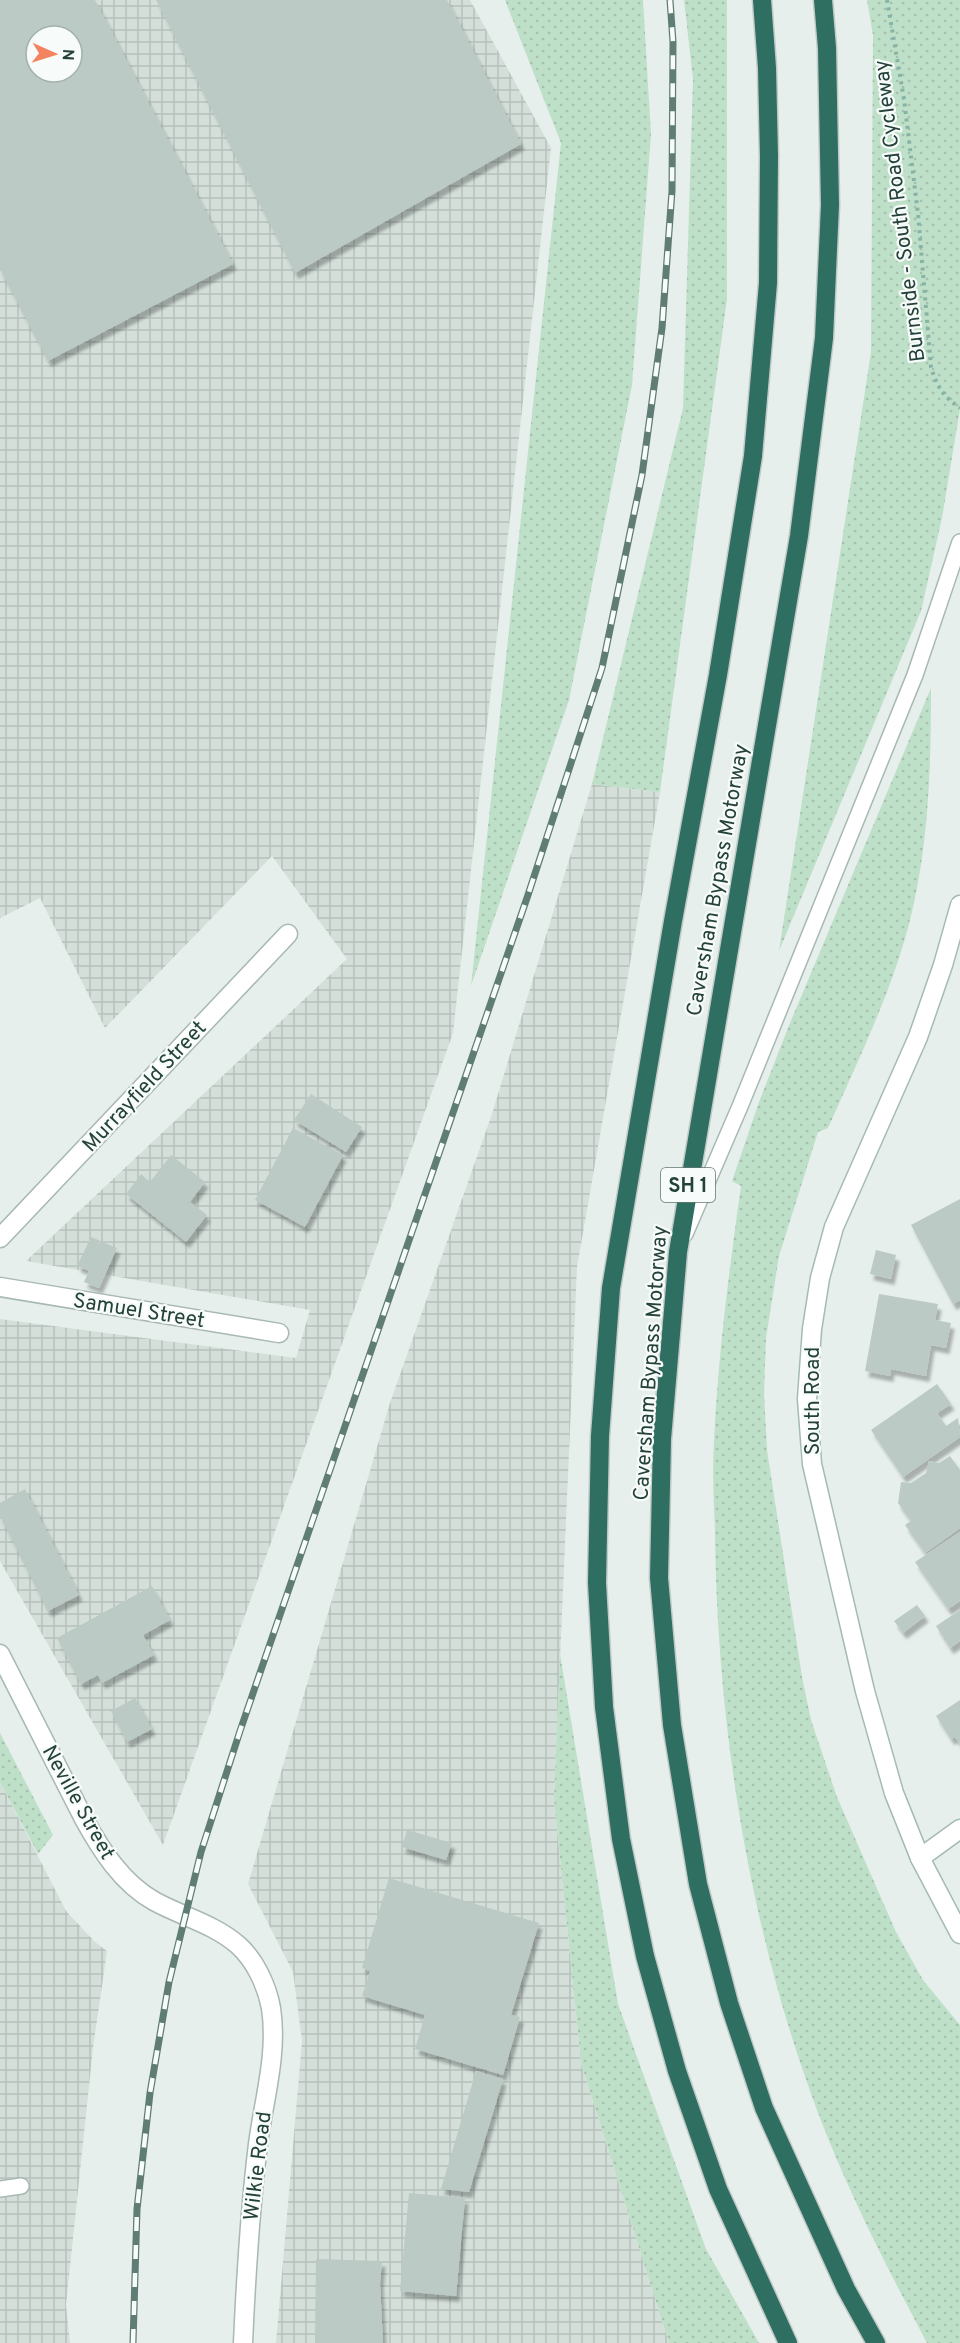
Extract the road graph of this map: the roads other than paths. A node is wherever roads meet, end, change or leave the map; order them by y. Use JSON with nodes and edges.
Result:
{"nodes":[{"id":1,"x":762,"y":0,"type":"edge"},
{"id":2,"x":823,"y":0,"type":"edge"},
{"id":3,"x":960,"y":542,"type":"edge"},
{"id":4,"x":960,"y":905,"type":"edge"},
{"id":5,"x":288,"y":934,"type":"dead end"},
{"id":6,"x":0,"y":1238,"type":"edge"},
{"id":7,"x":678,"y":1252,"type":"junction"},
{"id":8,"x":0,"y":1287,"type":"edge"},
{"id":9,"x":279,"y":1333,"type":"dead end"},
{"id":10,"x":0,"y":1654,"type":"edge"},
{"id":11,"x":960,"y":1829,"type":"edge"},
{"id":12,"x":920,"y":1858,"type":"junction"},
{"id":13,"x":960,"y":1934,"type":"edge"},
{"id":14,"x":267,"y":1990,"type":"joint"},
{"id":15,"x":21,"y":2186,"type":"dead end"},
{"id":16,"x":0,"y":2189,"type":"edge"},
{"id":17,"x":243,"y":2343,"type":"edge"},
{"id":18,"x":788,"y":2343,"type":"edge"},
{"id":19,"x":876,"y":2343,"type":"edge"}],
"edges":[{"from":1,"to":18,"type":"highway","name":"Caversham Bypass Motorway","number":"SH 1"},
{"from":2,"to":7,"type":"highway","name":"Caversham Bypass Motorway","number":"SH 1"},
{"from":3,"to":7,"type":"lane"},
{"from":4,"to":12,"type":"street","name":"South Road"},
{"from":5,"to":6,"type":"street","name":"Murrayfield Street"},
{"from":7,"to":19,"type":"highway","name":"Caversham Bypass Motorway","number":"SH 1"},
{"from":8,"to":9,"type":"street","name":"Samuel Street"},
{"from":10,"to":14,"type":"street","name":"Neville Street"},
{"from":11,"to":12,"type":"street"},
{"from":12,"to":13,"type":"street","name":"South Road"},
{"from":14,"to":17,"type":"street","name":"Wilkie Road"},
{"from":15,"to":16,"type":"lane"}]}
